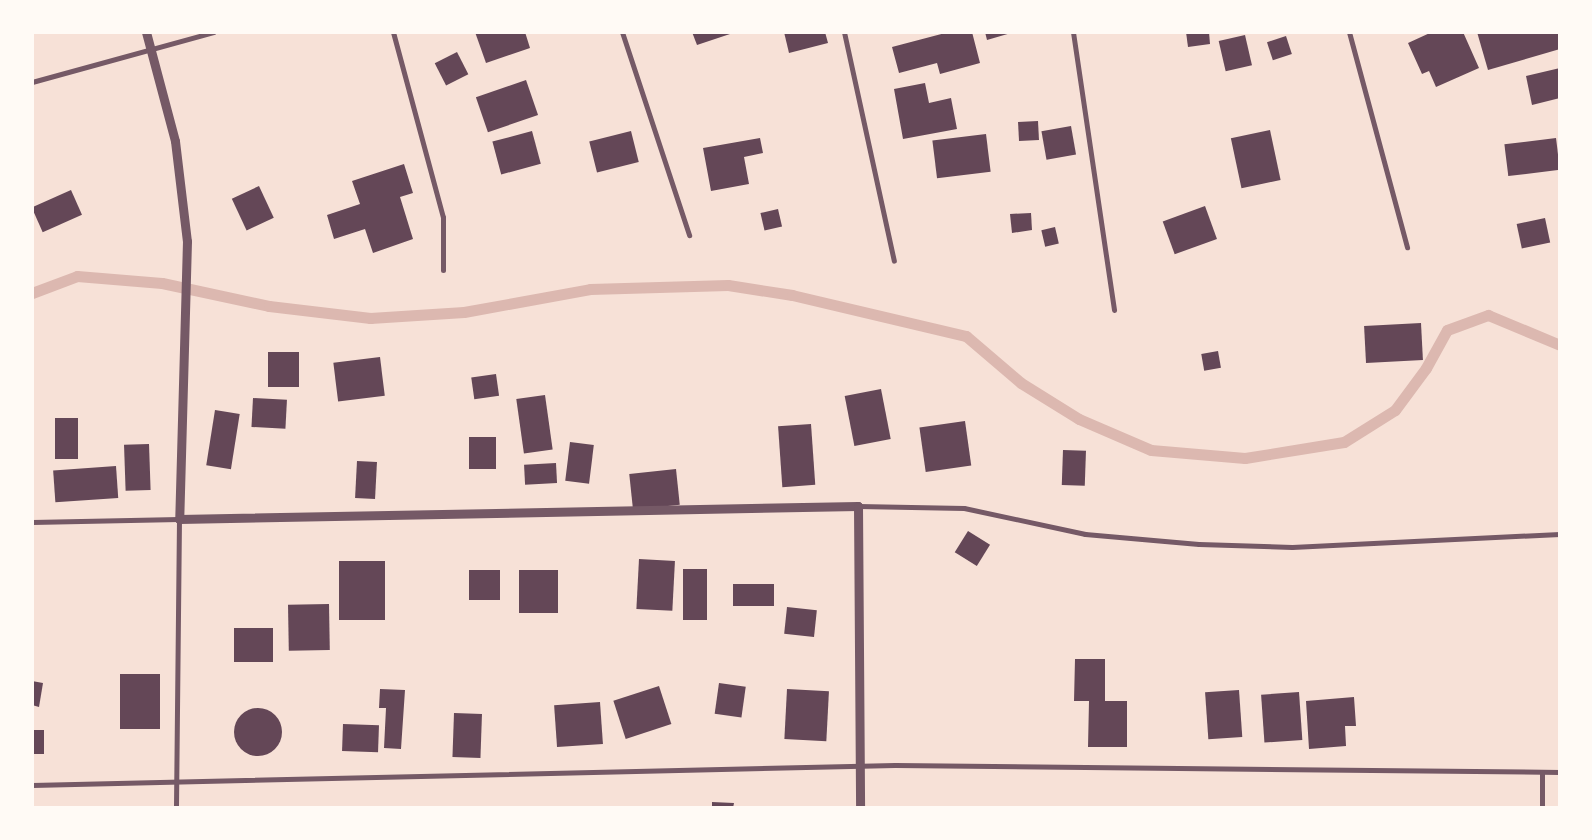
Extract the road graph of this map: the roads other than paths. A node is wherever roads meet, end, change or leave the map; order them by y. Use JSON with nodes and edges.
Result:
{"nodes":[{"id":1,"x":146,"y":32,"type":"edge"},
{"id":2,"x":213,"y":32,"type":"edge"},
{"id":3,"x":393,"y":32,"type":"edge"},
{"id":4,"x":622,"y":32,"type":"edge"},
{"id":5,"x":844,"y":32,"type":"edge"},
{"id":6,"x":1073,"y":32,"type":"edge"},
{"id":7,"x":1348,"y":32,"type":"edge"},
{"id":8,"x":152,"y":48,"type":"junction"},
{"id":9,"x":32,"y":82,"type":"edge"},
{"id":10,"x":689,"y":235,"type":"dead end"},
{"id":11,"x":1407,"y":247,"type":"dead end"},
{"id":12,"x":894,"y":261,"type":"dead end"},
{"id":13,"x":443,"y":270,"type":"dead end"},
{"id":14,"x":1114,"y":310,"type":"dead end"},
{"id":15,"x":858,"y":506,"type":"junction"},
{"id":16,"x":179,"y":519,"type":"junction"},
{"id":17,"x":32,"y":522,"type":"edge"},
{"id":18,"x":1560,"y":534,"type":"edge"},
{"id":19,"x":860,"y":766,"type":"junction"},
{"id":20,"x":1542,"y":772,"type":"junction"},
{"id":21,"x":1560,"y":772,"type":"edge"},
{"id":22,"x":177,"y":782,"type":"junction"},
{"id":23,"x":32,"y":785,"type":"edge"},
{"id":24,"x":176,"y":808,"type":"edge"},
{"id":25,"x":860,"y":808,"type":"edge"},
{"id":26,"x":1542,"y":808,"type":"edge"}],
"edges":[{"from":1,"to":8,"type":"street"},
{"from":2,"to":8,"type":"street"},
{"from":3,"to":13,"type":"street"},
{"from":4,"to":10,"type":"street"},
{"from":5,"to":12,"type":"street"},
{"from":6,"to":14,"type":"street"},
{"from":7,"to":11,"type":"street"},
{"from":8,"to":9,"type":"street"},
{"from":8,"to":16,"type":"street"},
{"from":15,"to":16,"type":"street"},
{"from":15,"to":18,"type":"street"},
{"from":15,"to":19,"type":"street"},
{"from":16,"to":17,"type":"street"},
{"from":16,"to":22,"type":"street"},
{"from":19,"to":20,"type":"street"},
{"from":19,"to":22,"type":"street"},
{"from":19,"to":25,"type":"street"},
{"from":20,"to":21,"type":"street"},
{"from":20,"to":26,"type":"street"},
{"from":22,"to":23,"type":"street"},
{"from":22,"to":24,"type":"street"}]}
